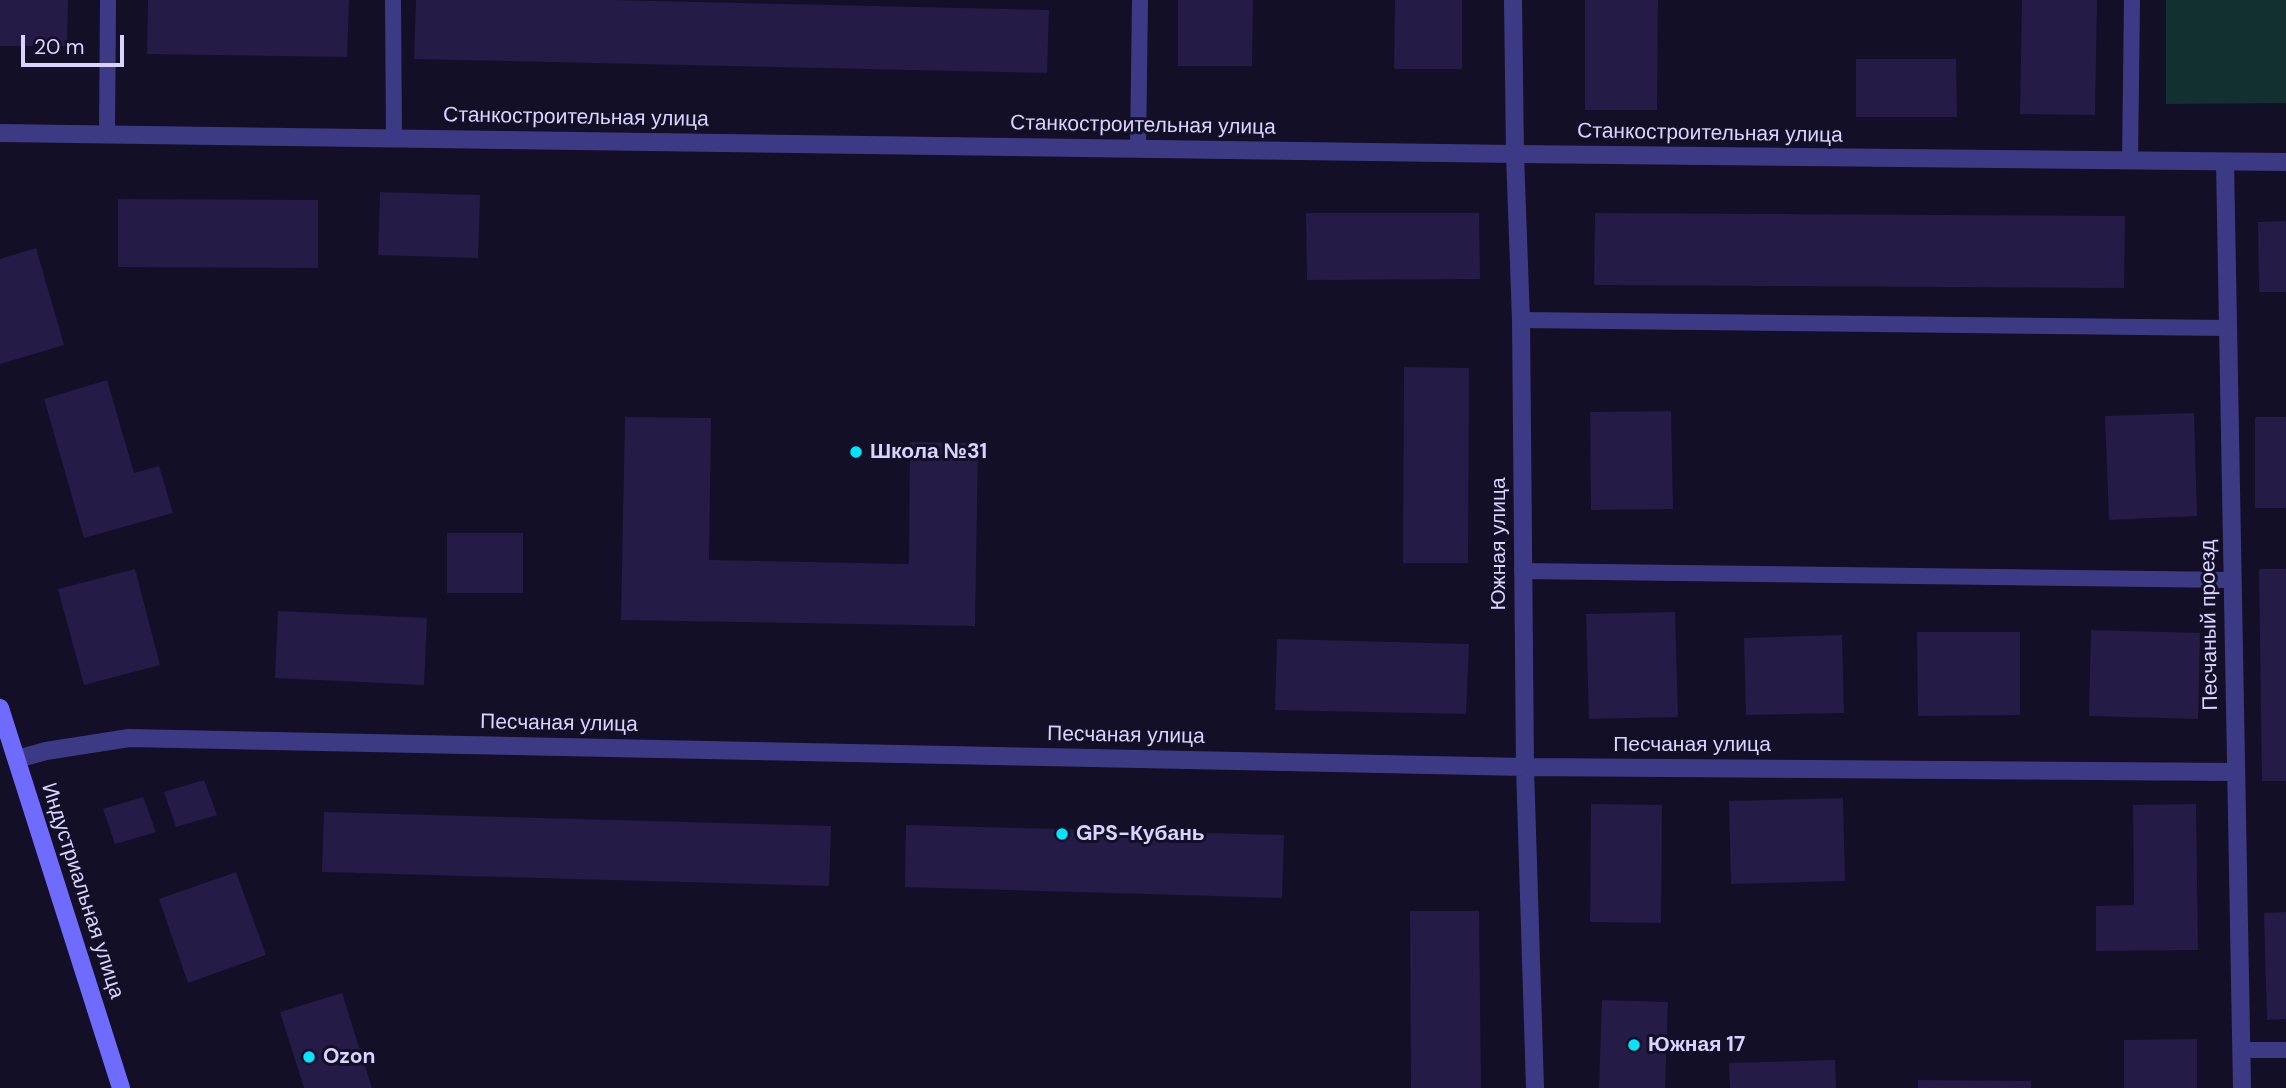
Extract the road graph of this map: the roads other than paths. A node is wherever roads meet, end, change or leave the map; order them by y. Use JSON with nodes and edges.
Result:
{"nodes":[{"id":1,"x":108,"y":0,"type":"edge"},
{"id":2,"x":393,"y":0,"type":"edge"},
{"id":3,"x":1140,"y":0,"type":"edge"},
{"id":4,"x":1513,"y":0,"type":"edge"},
{"id":5,"x":2132,"y":0,"type":"edge"},
{"id":6,"x":0,"y":133,"type":"edge"},
{"id":7,"x":107,"y":134,"type":"junction"},
{"id":8,"x":394,"y":139,"type":"junction"},
{"id":9,"x":1138,"y":149,"type":"junction"},
{"id":10,"x":1515,"y":155,"type":"junction"},
{"id":11,"x":2130,"y":161,"type":"junction"},
{"id":12,"x":2225,"y":162,"type":"junction"},
{"id":13,"x":2286,"y":162,"type":"edge"},
{"id":14,"x":1521,"y":320,"type":"junction"},
{"id":15,"x":2229,"y":328,"type":"junction"},
{"id":16,"x":1522,"y":571,"type":"junction"},
{"id":17,"x":2231,"y":580,"type":"junction"},
{"id":18,"x":0,"y":708,"type":"edge"},
{"id":19,"x":17,"y":759,"type":"junction"},
{"id":20,"x":1525,"y":767,"type":"junction"},
{"id":21,"x":2236,"y":772,"type":"junction"},
{"id":22,"x":2241,"y":1050,"type":"junction"},
{"id":23,"x":2286,"y":1050,"type":"edge"},
{"id":24,"x":121,"y":1088,"type":"edge"},
{"id":25,"x":1535,"y":1088,"type":"edge"},
{"id":26,"x":2242,"y":1088,"type":"edge"}],
"edges":[{"from":1,"to":7,"type":"lane"},
{"from":2,"to":8,"type":"lane"},
{"from":3,"to":9,"type":"lane"},
{"from":4,"to":10,"type":"street","name":"Южная улица"},
{"from":5,"to":11,"type":"lane"},
{"from":6,"to":7,"type":"street","name":"Станкостроительная улица"},
{"from":7,"to":8,"type":"street","name":"Станкостроительная улица"},
{"from":8,"to":9,"type":"street","name":"Станкостроительная улица"},
{"from":9,"to":10,"type":"street","name":"Станкостроительная улица"},
{"from":10,"to":11,"type":"street","name":"Станкостроительная улица"},
{"from":10,"to":14,"type":"street","name":"Южная улица"},
{"from":11,"to":12,"type":"street","name":"Станкостроительная улица"},
{"from":12,"to":13,"type":"street","name":"Станкостроительная улица"},
{"from":12,"to":15,"type":"street","name":"Песчаный проезд"},
{"from":14,"to":15,"type":"lane"},
{"from":14,"to":16,"type":"street","name":"Южная улица"},
{"from":15,"to":17,"type":"street","name":"Песчаный проезд"},
{"from":16,"to":17,"type":"lane"},
{"from":16,"to":20,"type":"street","name":"Южная улица"},
{"from":17,"to":21,"type":"street","name":"Песчаный проезд"},
{"from":18,"to":19,"type":"main road","name":"Индустриальная улица"},
{"from":19,"to":20,"type":"street","name":"Песчаная улица"},
{"from":19,"to":24,"type":"main road","name":"Индустриальная улица"},
{"from":20,"to":21,"type":"street","name":"Песчаная улица"},
{"from":20,"to":25,"type":"street","name":"Южная улица"},
{"from":21,"to":22,"type":"street","name":"Песчаный проезд"},
{"from":22,"to":23,"type":"lane"},
{"from":22,"to":26,"type":"street","name":"Песчаный проезд"}]}
